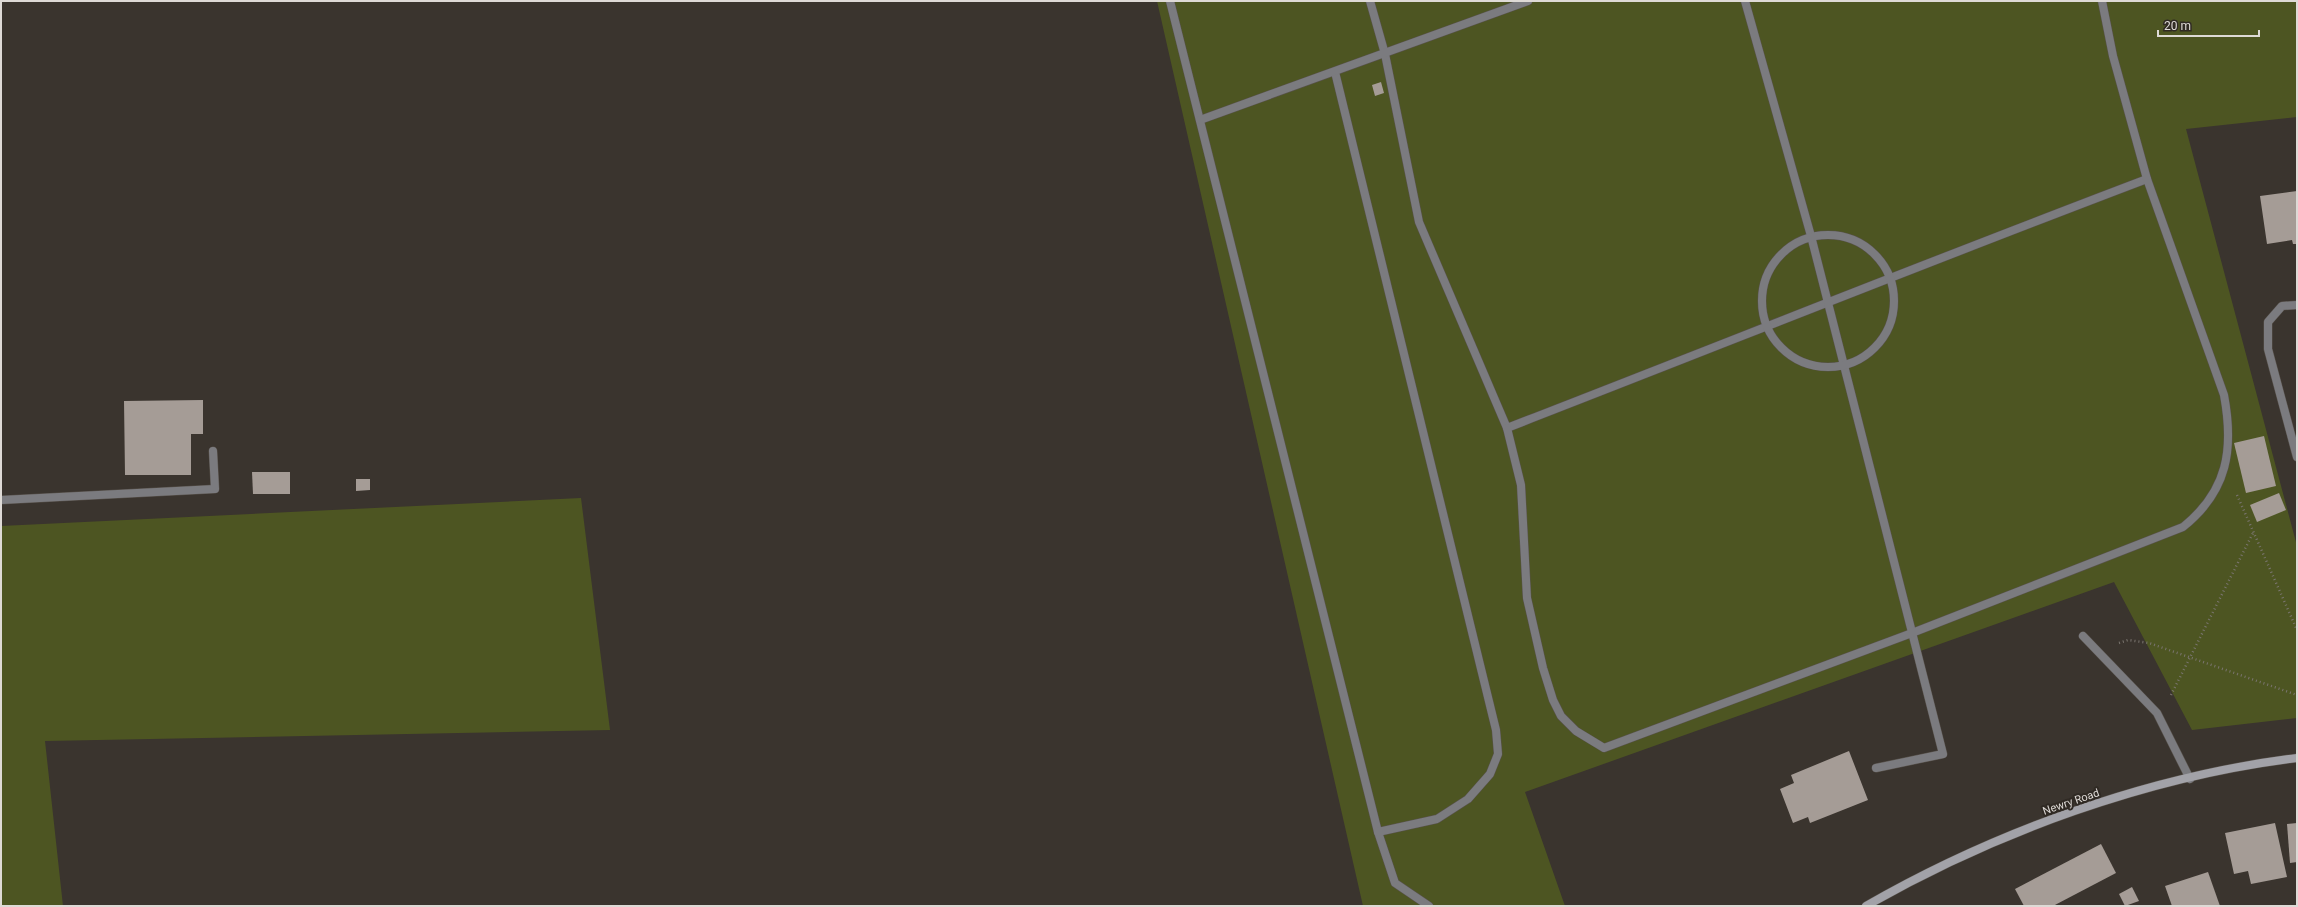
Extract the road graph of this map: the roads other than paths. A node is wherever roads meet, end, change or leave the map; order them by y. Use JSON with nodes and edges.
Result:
{"nodes":[{"id":1,"x":1170,"y":1,"type":"edge"},
{"id":2,"x":1370,"y":1,"type":"edge"},
{"id":3,"x":1528,"y":1,"type":"edge"},
{"id":4,"x":1745,"y":1,"type":"edge"},
{"id":5,"x":2102,"y":1,"type":"edge"},
{"id":6,"x":1385,"y":54,"type":"junction"},
{"id":7,"x":1334,"y":72,"type":"junction"},
{"id":8,"x":1200,"y":120,"type":"junction"},
{"id":9,"x":2147,"y":179,"type":"junction"},
{"id":10,"x":1811,"y":236,"type":"junction"},
{"id":11,"x":1890,"y":276,"type":"junction"},
{"id":12,"x":1828,"y":302,"type":"junction"},
{"id":13,"x":2297,"y":305,"type":"edge"},
{"id":14,"x":1767,"y":327,"type":"junction"},
{"id":15,"x":1845,"y":366,"type":"junction"},
{"id":16,"x":1507,"y":428,"type":"junction"},
{"id":17,"x":213,"y":452,"type":"dead end"},
{"id":18,"x":2297,"y":457,"type":"edge"},
{"id":19,"x":1,"y":500,"type":"edge"},
{"id":20,"x":1912,"y":633,"type":"junction"},
{"id":21,"x":2083,"y":636,"type":"dead end"},
{"id":22,"x":2297,"y":758,"type":"edge"},
{"id":23,"x":1876,"y":768,"type":"dead end"},
{"id":24,"x":2190,"y":779,"type":"junction"},
{"id":25,"x":1378,"y":832,"type":"junction"},
{"id":26,"x":1429,"y":906,"type":"edge"},
{"id":27,"x":1866,"y":906,"type":"edge"}],
"edges":[{"from":1,"to":8,"type":"street"},
{"from":2,"to":6,"type":"street"},
{"from":3,"to":6,"type":"street"},
{"from":4,"to":10,"type":"street"},
{"from":5,"to":9,"type":"street"},
{"from":6,"to":7,"type":"street"},
{"from":6,"to":16,"type":"street"},
{"from":7,"to":8,"type":"street"},
{"from":7,"to":25,"type":"street"},
{"from":8,"to":25,"type":"street"},
{"from":9,"to":11,"type":"street"},
{"from":9,"to":20,"type":"street"},
{"from":10,"to":11,"type":"street"},
{"from":10,"to":12,"type":"street"},
{"from":10,"to":14,"type":"street"},
{"from":11,"to":12,"type":"street"},
{"from":11,"to":15,"type":"street"},
{"from":12,"to":14,"type":"street"},
{"from":12,"to":15,"type":"street"},
{"from":13,"to":18,"type":"street"},
{"from":14,"to":15,"type":"street"},
{"from":14,"to":16,"type":"street"},
{"from":15,"to":20,"type":"street"},
{"from":16,"to":20,"type":"street"},
{"from":17,"to":19,"type":"street"},
{"from":20,"to":23,"type":"street"},
{"from":21,"to":24,"type":"street"},
{"from":22,"to":24,"type":"main road","name":"Newry Road"},
{"from":24,"to":27,"type":"main road","name":"Newry Road"},
{"from":25,"to":26,"type":"street"}]}
